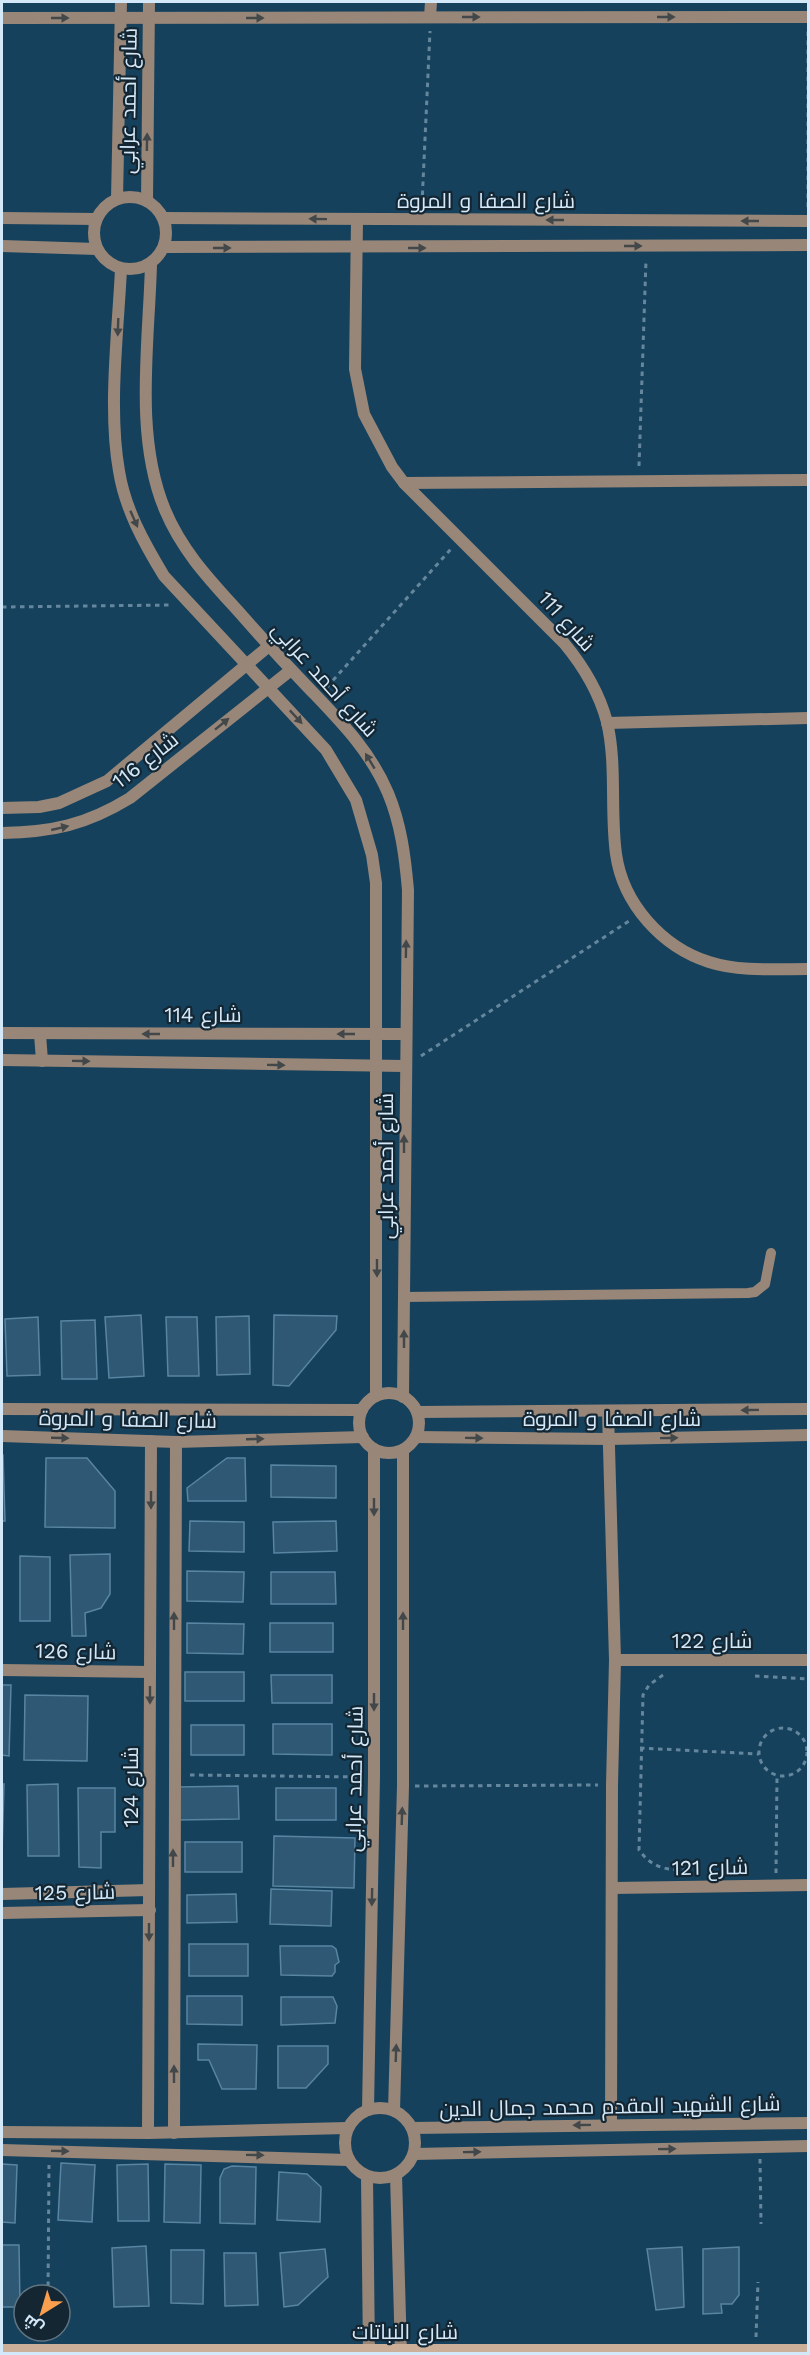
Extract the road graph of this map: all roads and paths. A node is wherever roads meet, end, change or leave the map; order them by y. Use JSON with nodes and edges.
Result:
{"nodes":[{"id":1,"x":122,"y":2,"type":"edge"},
{"id":2,"x":149,"y":2,"type":"edge"},
{"id":3,"x":431,"y":2,"type":"edge"},
{"id":4,"x":430,"y":17,"type":"junction"},
{"id":5,"x":808,"y":17,"type":"edge"},
{"id":6,"x":2,"y":18,"type":"edge"},
{"id":7,"x":149,"y":18,"type":"junction"},
{"id":8,"x":121,"y":19,"type":"junction"},
{"id":9,"x":117,"y":200,"type":"junction"},
{"id":10,"x":147,"y":201,"type":"junction"},
{"id":11,"x":163,"y":218,"type":"junction"},
{"id":12,"x":2,"y":219,"type":"edge"},
{"id":13,"x":96,"y":219,"type":"junction"},
{"id":14,"x":422,"y":219,"type":"junction"},
{"id":15,"x":357,"y":220,"type":"junction"},
{"id":16,"x":808,"y":221,"type":"edge"},
{"id":17,"x":808,"y":245,"type":"edge"},
{"id":18,"x":2,"y":246,"type":"edge"},
{"id":19,"x":647,"y":246,"type":"junction"},
{"id":20,"x":164,"y":248,"type":"junction"},
{"id":21,"x":356,"y":248,"type":"junction"},
{"id":22,"x":97,"y":249,"type":"junction"},
{"id":23,"x":151,"y":264,"type":"junction"},
{"id":24,"x":121,"y":268,"type":"junction"},
{"id":25,"x":808,"y":480,"type":"edge"},
{"id":26,"x":639,"y":482,"type":"junction"},
{"id":27,"x":404,"y":483,"type":"junction"},
{"id":28,"x":460,"y":539,"type":"junction"},
{"id":29,"x":190,"y":605,"type":"junction"},
{"id":30,"x":2,"y":608,"type":"edge"},
{"id":31,"x":269,"y":646,"type":"junction"},
{"id":32,"x":248,"y":664,"type":"junction"},
{"id":33,"x":291,"y":670,"type":"junction"},
{"id":34,"x":269,"y":687,"type":"junction"},
{"id":35,"x":318,"y":698,"type":"junction"},
{"id":36,"x":808,"y":718,"type":"edge"},
{"id":37,"x":607,"y":723,"type":"junction"},
{"id":38,"x":2,"y":808,"type":"edge"},
{"id":39,"x":2,"y":833,"type":"edge"},
{"id":40,"x":641,"y":913,"type":"junction"},
{"id":41,"x":808,"y":969,"type":"edge"},
{"id":42,"x":2,"y":1033,"type":"edge"},
{"id":43,"x":40,"y":1034,"type":"junction"},
{"id":44,"x":377,"y":1034,"type":"junction"},
{"id":45,"x":405,"y":1034,"type":"junction"},
{"id":46,"x":2,"y":1060,"type":"edge"},
{"id":47,"x":42,"y":1060,"type":"junction"},
{"id":48,"x":378,"y":1066,"type":"junction"},
{"id":49,"x":404,"y":1066,"type":"junction"},
{"id":50,"x":771,"y":1253,"type":"dead end"},
{"id":51,"x":404,"y":1297,"type":"junction"},
{"id":52,"x":376,"y":1396,"type":"junction"},
{"id":53,"x":404,"y":1397,"type":"junction"},
{"id":54,"x":2,"y":1409,"type":"edge"},
{"id":55,"x":808,"y":1409,"type":"edge"},
{"id":56,"x":362,"y":1410,"type":"junction"},
{"id":57,"x":417,"y":1412,"type":"junction"},
{"id":58,"x":608,"y":1412,"type":"junction"},
{"id":59,"x":808,"y":1435,"type":"edge"},
{"id":60,"x":2,"y":1436,"type":"edge"},
{"id":61,"x":363,"y":1437,"type":"junction"},
{"id":62,"x":416,"y":1437,"type":"junction"},
{"id":63,"x":609,"y":1439,"type":"junction"},
{"id":64,"x":151,"y":1441,"type":"junction"},
{"id":65,"x":176,"y":1442,"type":"junction"},
{"id":66,"x":374,"y":1449,"type":"junction"},
{"id":67,"x":403,"y":1450,"type":"junction"},
{"id":68,"x":615,"y":1660,"type":"junction"},
{"id":69,"x":808,"y":1660,"type":"edge"},
{"id":70,"x":2,"y":1670,"type":"edge"},
{"id":71,"x":150,"y":1672,"type":"junction"},
{"id":72,"x":668,"y":1672,"type":"dead end"},
{"id":73,"x":750,"y":1676,"type":"dead end"},
{"id":74,"x":808,"y":1679,"type":"edge"},
{"id":75,"x":640,"y":1748,"type":"junction"},
{"id":76,"x":759,"y":1754,"type":"junction"},
{"id":77,"x":808,"y":1756,"type":"edge"},
{"id":78,"x":173,"y":1775,"type":"junction"},
{"id":79,"x":777,"y":1776,"type":"junction"},
{"id":80,"x":374,"y":1777,"type":"junction"},
{"id":81,"x":612,"y":1785,"type":"junction"},
{"id":82,"x":403,"y":1786,"type":"junction"},
{"id":83,"x":696,"y":1871,"type":"dead end"},
{"id":84,"x":765,"y":1873,"type":"dead end"},
{"id":85,"x":776,"y":1874,"type":"junction"},
{"id":86,"x":787,"y":1874,"type":"dead end"},
{"id":87,"x":808,"y":1886,"type":"edge"},
{"id":88,"x":612,"y":1888,"type":"junction"},
{"id":89,"x":149,"y":1890,"type":"junction"},
{"id":90,"x":2,"y":1894,"type":"edge"},
{"id":91,"x":150,"y":1910,"type":"junction"},
{"id":92,"x":2,"y":1913,"type":"edge"},
{"id":93,"x":368,"y":2110,"type":"junction"},
{"id":94,"x":394,"y":2111,"type":"junction"},
{"id":95,"x":808,"y":2123,"type":"edge"},
{"id":96,"x":611,"y":2125,"type":"junction"},
{"id":97,"x":347,"y":2128,"type":"junction"},
{"id":98,"x":412,"y":2128,"type":"junction"},
{"id":99,"x":2,"y":2132,"type":"edge"},
{"id":100,"x":148,"y":2133,"type":"junction"},
{"id":101,"x":174,"y":2133,"type":"junction"},
{"id":102,"x":808,"y":2146,"type":"edge"},
{"id":103,"x":760,"y":2147,"type":"junction"},
{"id":104,"x":2,"y":2150,"type":"edge"},
{"id":105,"x":50,"y":2151,"type":"junction"},
{"id":106,"x":414,"y":2154,"type":"junction"},
{"id":107,"x":348,"y":2160,"type":"junction"},
{"id":108,"x":396,"y":2175,"type":"junction"},
{"id":109,"x":367,"y":2176,"type":"junction"},
{"id":110,"x":761,"y":2223,"type":"dead end"},
{"id":111,"x":758,"y":2282,"type":"dead end"},
{"id":112,"x":48,"y":2283,"type":"edge"},
{"id":113,"x":2,"y":2350,"type":"edge"},
{"id":114,"x":808,"y":2350,"type":"edge"},
{"id":115,"x":116,"y":2351,"type":"edge"},
{"id":116,"x":756,"y":2351,"type":"junction"},
{"id":117,"x":144,"y":2352,"type":"edge"},
{"id":118,"x":369,"y":2352,"type":"edge"},
{"id":119,"x":400,"y":2352,"type":"edge"}],
"edges":[{"from":1,"to":8,"type":"street","name":"شارع أحمد عرابي"},
{"from":2,"to":7,"type":"street","name":"شارع أحمد عرابي"},
{"from":3,"to":4,"type":"street"},
{"from":4,"to":5,"type":"street","one_way":true},
{"from":7,"to":4,"type":"street","one_way":true},
{"from":4,"to":14,"type":"path"},
{"from":5,"to":16,"type":"path"},
{"from":6,"to":8,"type":"street","one_way":true},
{"from":7,"to":8,"type":"street"},
{"from":10,"to":7,"type":"street","name":"شارع أحمد عرابي","one_way":true},
{"from":8,"to":9,"type":"street","name":"شارع أحمد عرابي"},
{"from":9,"to":10,"type":"street"},
{"from":9,"to":13,"type":"street"},
{"from":10,"to":11,"type":"street"},
{"from":15,"to":11,"type":"street","name":"شارع الصفا و المروة","one_way":true},
{"from":11,"to":20,"type":"street"},
{"from":12,"to":13,"type":"street"},
{"from":13,"to":22,"type":"street"},
{"from":14,"to":15,"type":"street","name":"شارع الصفا و المروة"},
{"from":16,"to":14,"type":"street","name":"شارع الصفا و المروة","one_way":true},
{"from":15,"to":21,"type":"street","name":"شارع 111"},
{"from":17,"to":19,"type":"street"},
{"from":18,"to":22,"type":"street"},
{"from":21,"to":19,"type":"street","one_way":true},
{"from":19,"to":26,"type":"path"},
{"from":20,"to":21,"type":"street","one_way":true},
{"from":20,"to":23,"type":"street"},
{"from":21,"to":27,"type":"street","name":"شارع 111"},
{"from":22,"to":24,"type":"street"},
{"from":23,"to":24,"type":"street"},
{"from":23,"to":31,"type":"street","name":"شارع أحمد عرابي"},
{"from":24,"to":29,"type":"street","name":"شارع أحمد عرابي","one_way":true},
{"from":25,"to":26,"type":"street"},
{"from":26,"to":27,"type":"street"},
{"from":27,"to":28,"type":"street","name":"شارع 111"},
{"from":28,"to":35,"type":"path"},
{"from":28,"to":37,"type":"street","name":"شارع 111"},
{"from":29,"to":30,"type":"path"},
{"from":29,"to":32,"type":"street","name":"شارع أحمد عرابي"},
{"from":31,"to":32,"type":"street","name":"شارع 116"},
{"from":31,"to":33,"type":"street","name":"شارع أحمد عرابي"},
{"from":32,"to":34,"type":"street","name":"شارع أحمد عرابي"},
{"from":32,"to":38,"type":"street","name":"شارع 116"},
{"from":33,"to":34,"type":"street","name":"شارع 116"},
{"from":33,"to":35,"type":"street","name":"شارع أحمد عرابي"},
{"from":39,"to":34,"type":"street","name":"شارع 116","one_way":true},
{"from":34,"to":44,"type":"street","name":"شارع أحمد عرابي","one_way":true},
{"from":45,"to":35,"type":"street","name":"شارع أحمد عرابي","one_way":true},
{"from":36,"to":37,"type":"street"},
{"from":37,"to":40,"type":"street","name":"شارع 111"},
{"from":40,"to":41,"type":"street","name":"شارع 111"},
{"from":40,"to":49,"type":"path"},
{"from":42,"to":43,"type":"street","name":"شارع 114"},
{"from":44,"to":43,"type":"street","name":"شارع 114","one_way":true},
{"from":43,"to":47,"type":"street"},
{"from":44,"to":45,"type":"street","name":"شارع 114"},
{"from":44,"to":48,"type":"street","name":"شارع أحمد عرابي"},
{"from":45,"to":49,"type":"street","name":"شارع أحمد عرابي"},
{"from":46,"to":47,"type":"street"},
{"from":47,"to":48,"type":"street","one_way":true},
{"from":48,"to":49,"type":"street"},
{"from":48,"to":52,"type":"street","name":"شارع أحمد عرابي","one_way":true},
{"from":51,"to":49,"type":"street","name":"شارع أحمد عرابي","one_way":true},
{"from":50,"to":51,"type":"lane"},
{"from":53,"to":51,"type":"street","name":"شارع أحمد عرابي","one_way":true},
{"from":52,"to":53,"type":"street"},
{"from":52,"to":56,"type":"street"},
{"from":53,"to":57,"type":"street"},
{"from":54,"to":56,"type":"street","name":"شارع الصفا و المروة"},
{"from":55,"to":58,"type":"street","name":"شارع الصفا و المروة","one_way":true},
{"from":56,"to":61,"type":"street"},
{"from":57,"to":58,"type":"street","name":"شارع الصفا و المروة"},
{"from":57,"to":62,"type":"street"},
{"from":58,"to":63,"type":"street"},
{"from":63,"to":59,"type":"street","name":"شارع الصفا و المروة","one_way":true},
{"from":60,"to":64,"type":"street","name":"شارع الصفا و المروة","one_way":true},
{"from":65,"to":61,"type":"street","name":"شارع الصفا و المروة","one_way":true},
{"from":61,"to":66,"type":"street"},
{"from":62,"to":63,"type":"street","name":"شارع الصفا و المروة","one_way":true},
{"from":62,"to":67,"type":"street"},
{"from":63,"to":68,"type":"street"},
{"from":64,"to":65,"type":"street","name":"شارع الصفا و المروة"},
{"from":64,"to":71,"type":"street","name":"شارع 124","one_way":true},
{"from":78,"to":65,"type":"street","name":"شارع 124","one_way":true},
{"from":66,"to":67,"type":"street"},
{"from":66,"to":80,"type":"street","name":"شارع أحمد عرابي","one_way":true},
{"from":82,"to":67,"type":"street","one_way":true},
{"from":68,"to":69,"type":"street","name":"شارع 122"},
{"from":68,"to":81,"type":"street"},
{"from":70,"to":71,"type":"street","name":"شارع 126"},
{"from":71,"to":89,"type":"street","name":"شارع 124","one_way":true},
{"from":72,"to":75,"type":"path"},
{"from":73,"to":74,"type":"path"},
{"from":75,"to":76,"type":"path"},
{"from":75,"to":83,"type":"path"},
{"from":76,"to":77,"type":"path"},
{"from":76,"to":79,"type":"path"},
{"from":77,"to":79,"type":"path"},
{"from":78,"to":80,"type":"path"},
{"from":101,"to":78,"type":"street","name":"شارع 124","one_way":true},
{"from":79,"to":85,"type":"path"},
{"from":80,"to":93,"type":"street","name":"شارع أحمد عرابي","one_way":true},
{"from":81,"to":82,"type":"path"},
{"from":81,"to":88,"type":"street"},
{"from":94,"to":82,"type":"street","one_way":true},
{"from":84,"to":85,"type":"path"},
{"from":85,"to":86,"type":"path"},
{"from":87,"to":88,"type":"street","name":"شارع 121"},
{"from":88,"to":96,"type":"street"},
{"from":89,"to":90,"type":"street","name":"شارع 125"},
{"from":89,"to":91,"type":"street","name":"شارع 124"},
{"from":91,"to":92,"type":"street","name":"شارع 125"},
{"from":91,"to":100,"type":"street","name":"شارع 124","one_way":true},
{"from":93,"to":94,"type":"street"},
{"from":93,"to":97,"type":"street"},
{"from":94,"to":98,"type":"street"},
{"from":95,"to":96,"type":"street","name":"شارع الشهيد المقدم محمد جمال الدين"},
{"from":96,"to":98,"type":"street","name":"شارع الشهيد المقدم محمد جمال الدين","one_way":true},
{"from":97,"to":101,"type":"street"},
{"from":97,"to":107,"type":"street"},
{"from":98,"to":106,"type":"street"},
{"from":99,"to":100,"type":"street"},
{"from":100,"to":101,"type":"street"},
{"from":102,"to":103,"type":"street","name":"شارع الشهيد المقدم محمد جمال الدين"},
{"from":106,"to":103,"type":"street","name":"شارع الشهيد المقدم محمد جمال الدين","one_way":true},
{"from":103,"to":110,"type":"path"},
{"from":104,"to":105,"type":"street"},
{"from":105,"to":107,"type":"street","one_way":true},
{"from":105,"to":112,"type":"path"},
{"from":106,"to":108,"type":"street"},
{"from":107,"to":109,"type":"street"},
{"from":108,"to":109,"type":"street"},
{"from":108,"to":119,"type":"street"},
{"from":109,"to":118,"type":"street"},
{"from":111,"to":116,"type":"path"},
{"from":113,"to":115,"type":"street","name":"شارع النباتات"},
{"from":114,"to":116,"type":"street","name":"شارع النباتات"},
{"from":115,"to":117,"type":"street","name":"شارع النباتات"},
{"from":116,"to":119,"type":"street","name":"شارع النباتات"},
{"from":117,"to":118,"type":"street","name":"شارع النباتات"},
{"from":118,"to":119,"type":"street","name":"شارع النباتات"}]}
